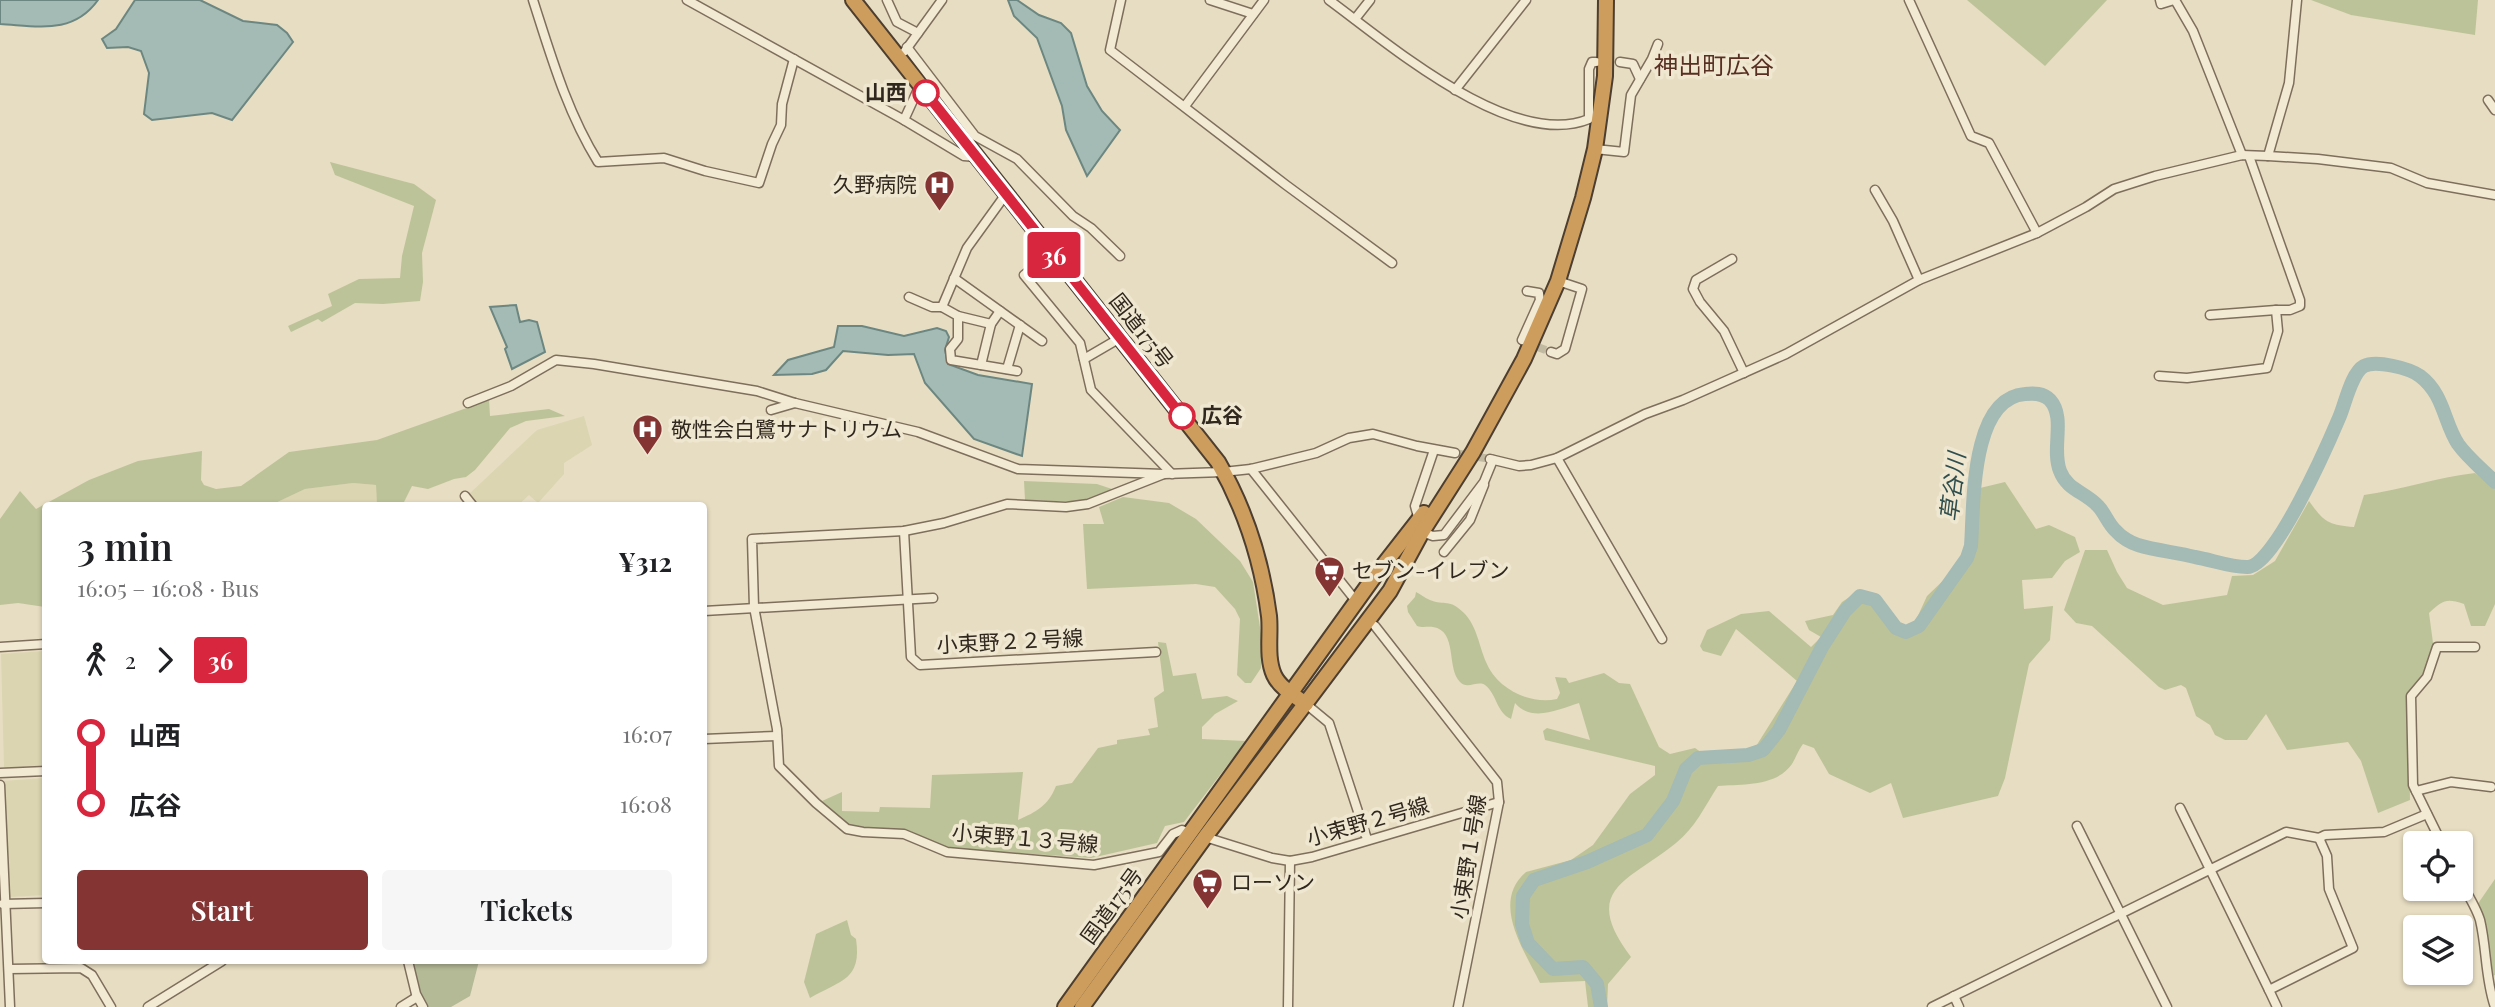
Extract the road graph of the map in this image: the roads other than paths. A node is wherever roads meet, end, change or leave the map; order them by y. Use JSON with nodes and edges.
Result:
{"nodes":[{"id":1,"x":533,"y":0,"type":"edge"},
{"id":2,"x":687,"y":0,"type":"edge"},
{"id":3,"x":853,"y":0,"type":"edge"},
{"id":4,"x":887,"y":0,"type":"edge"},
{"id":5,"x":942,"y":0,"type":"edge"},
{"id":6,"x":1121,"y":0,"type":"edge"},
{"id":7,"x":1210,"y":0,"type":"edge"},
{"id":8,"x":1264,"y":0,"type":"edge"},
{"id":9,"x":1329,"y":0,"type":"edge"},
{"id":10,"x":1370,"y":0,"type":"edge"},
{"id":11,"x":1526,"y":0,"type":"edge"},
{"id":12,"x":1606,"y":0,"type":"edge"},
{"id":13,"x":1909,"y":0,"type":"edge"},
{"id":14,"x":2160,"y":0,"type":"edge"},
{"id":15,"x":2175,"y":0,"type":"edge"},
{"id":16,"x":2297,"y":0,"type":"edge"},
{"id":17,"x":1253,"y":14,"type":"junction"},
{"id":18,"x":1355,"y":19,"type":"junction"},
{"id":19,"x":918,"y":33,"type":"junction"},
{"id":20,"x":1658,"y":44,"type":"dead end"},
{"id":21,"x":903,"y":53,"type":"junction"},
{"id":22,"x":794,"y":60,"type":"junction"},
{"id":23,"x":1596,"y":62,"type":"dead end"},
{"id":24,"x":1620,"y":62,"type":"dead end"},
{"id":25,"x":1640,"y":79,"type":"junction"},
{"id":26,"x":919,"y":85,"type":"junction"},
{"id":27,"x":1455,"y":90,"type":"junction"},
{"id":28,"x":2488,"y":100,"type":"dead end"},
{"id":29,"x":1185,"y":106,"type":"junction"},
{"id":30,"x":2495,"y":110,"type":"edge"},
{"id":31,"x":904,"y":120,"type":"junction"},
{"id":32,"x":1594,"y":121,"type":"junction"},
{"id":33,"x":1595,"y":149,"type":"junction"},
{"id":34,"x":2245,"y":155,"type":"junction"},
{"id":35,"x":2268,"y":156,"type":"junction"},
{"id":36,"x":976,"y":157,"type":"junction"},
{"id":37,"x":1875,"y":190,"type":"dead end"},
{"id":38,"x":1006,"y":194,"type":"junction"},
{"id":39,"x":2495,"y":195,"type":"edge"},
{"id":40,"x":2037,"y":233,"type":"junction"},
{"id":41,"x":1052,"y":253,"type":"junction"},
{"id":42,"x":1120,"y":256,"type":"dead end"},
{"id":43,"x":1732,"y":259,"type":"dead end"},
{"id":44,"x":1392,"y":263,"type":"dead end"},
{"id":45,"x":954,"y":278,"type":"junction"},
{"id":46,"x":1919,"y":280,"type":"junction"},
{"id":47,"x":1558,"y":281,"type":"junction"},
{"id":48,"x":1527,"y":291,"type":"dead end"},
{"id":49,"x":909,"y":297,"type":"dead end"},
{"id":50,"x":942,"y":307,"type":"junction"},
{"id":51,"x":2276,"y":310,"type":"junction"},
{"id":52,"x":1000,"y":311,"type":"junction"},
{"id":53,"x":2210,"y":315,"type":"dead end"},
{"id":54,"x":958,"y":316,"type":"junction"},
{"id":55,"x":991,"y":324,"type":"junction"},
{"id":56,"x":1020,"y":325,"type":"junction"},
{"id":57,"x":1120,"y":338,"type":"junction"},
{"id":58,"x":1522,"y":340,"type":"dead end"},
{"id":59,"x":1042,"y":341,"type":"dead end"},
{"id":60,"x":1551,"y":352,"type":"dead end"},
{"id":61,"x":1084,"y":359,"type":"junction"},
{"id":62,"x":981,"y":365,"type":"junction"},
{"id":63,"x":1007,"y":369,"type":"junction"},
{"id":64,"x":1017,"y":371,"type":"dead end"},
{"id":65,"x":1744,"y":373,"type":"junction"},
{"id":66,"x":2160,"y":376,"type":"dead end"},
{"id":67,"x":468,"y":403,"type":"dead end"},
{"id":68,"x":795,"y":403,"type":"junction"},
{"id":69,"x":771,"y":410,"type":"dead end"},
{"id":70,"x":1434,"y":450,"type":"junction"},
{"id":71,"x":1455,"y":453,"type":"tunnel mouth"},
{"id":72,"x":1557,"y":458,"type":"junction"},
{"id":73,"x":1251,"y":469,"type":"junction"},
{"id":74,"x":1223,"y":472,"type":"junction"},
{"id":75,"x":1168,"y":474,"type":"junction"},
{"id":76,"x":1484,"y":482,"type":"junction"},
{"id":77,"x":465,"y":496,"type":"dead end"},
{"id":78,"x":470,"y":502,"type":"edge"},
{"id":79,"x":1421,"y":527,"type":"junction"},
{"id":80,"x":904,"y":531,"type":"junction"},
{"id":81,"x":1444,"y":552,"type":"dead end"},
{"id":82,"x":1352,"y":596,"type":"dead end"},
{"id":83,"x":933,"y":598,"type":"dead end"},
{"id":84,"x":908,"y":599,"type":"junction"},
{"id":85,"x":754,"y":607,"type":"junction"},
{"id":86,"x":707,"y":611,"type":"edge"},
{"id":87,"x":1375,"y":626,"type":"dead end"},
{"id":88,"x":1662,"y":639,"type":"dead end"},
{"id":89,"x":42,"y":645,"type":"edge"},
{"id":90,"x":0,"y":647,"type":"edge"},
{"id":91,"x":2475,"y":647,"type":"dead end"},
{"id":92,"x":1156,"y":652,"type":"dead end"},
{"id":93,"x":1290,"y":692,"type":"junction"},
{"id":94,"x":1306,"y":704,"type":"junction"},
{"id":95,"x":777,"y":736,"type":"junction"},
{"id":96,"x":707,"y":739,"type":"edge"},
{"id":97,"x":42,"y":771,"type":"edge"},
{"id":98,"x":0,"y":773,"type":"edge"},
{"id":99,"x":0,"y":785,"type":"edge"},
{"id":100,"x":2491,"y":788,"type":"dead end"},
{"id":101,"x":2416,"y":791,"type":"junction"},
{"id":102,"x":1499,"y":802,"type":"junction"},
{"id":103,"x":2180,"y":808,"type":"dead end"},
{"id":104,"x":2427,"y":814,"type":"junction"},
{"id":105,"x":2077,"y":826,"type":"dead end"},
{"id":106,"x":2436,"y":831,"type":"edge"},
{"id":107,"x":1205,"y":838,"type":"junction"},
{"id":108,"x":2319,"y":838,"type":"junction"},
{"id":109,"x":1367,"y":839,"type":"junction"},
{"id":110,"x":1166,"y":854,"type":"junction"},
{"id":111,"x":1290,"y":861,"type":"junction"},
{"id":112,"x":2210,"y":870,"type":"junction"},
{"id":113,"x":2471,"y":901,"type":"edge"},
{"id":114,"x":42,"y":903,"type":"edge"},
{"id":115,"x":3,"y":904,"type":"edge"},
{"id":116,"x":2120,"y":913,"type":"junction"},
{"id":117,"x":217,"y":964,"type":"edge"},
{"id":118,"x":409,"y":964,"type":"edge"},
{"id":119,"x":9,"y":969,"type":"junction"},
{"id":120,"x":2269,"y":990,"type":"junction"},
{"id":121,"x":1954,"y":996,"type":"junction"},
{"id":122,"x":417,"y":998,"type":"junction"},
{"id":123,"x":10,"y":1007,"type":"edge"},
{"id":124,"x":111,"y":1007,"type":"edge"},
{"id":125,"x":148,"y":1007,"type":"edge"},
{"id":126,"x":401,"y":1007,"type":"edge"},
{"id":127,"x":423,"y":1007,"type":"edge"},
{"id":128,"x":1065,"y":1007,"type":"edge"},
{"id":129,"x":1082,"y":1007,"type":"edge"},
{"id":130,"x":1288,"y":1007,"type":"edge"},
{"id":131,"x":1458,"y":1007,"type":"edge"},
{"id":132,"x":1932,"y":1007,"type":"edge"},
{"id":133,"x":1959,"y":1007,"type":"edge"},
{"id":134,"x":2167,"y":1007,"type":"edge"},
{"id":135,"x":2277,"y":1007,"type":"edge"},
{"id":136,"x":2495,"y":1007,"type":"edge"}],
"edges":[{"from":1,"to":22,"type":"street"},
{"from":2,"to":22,"type":"street"},
{"from":3,"to":21,"type":"highway","name":"国道175号"},
{"from":4,"to":19,"type":"street"},
{"from":5,"to":19,"type":"street"},
{"from":6,"to":29,"type":"street"},
{"from":7,"to":17,"type":"street"},
{"from":8,"to":17,"type":"street"},
{"from":9,"to":18,"type":"street"},
{"from":10,"to":18,"type":"street"},
{"from":11,"to":27,"type":"street"},
{"from":12,"to":32,"type":"highway","name":"国道175号"},
{"from":13,"to":40,"type":"street"},
{"from":14,"to":15,"type":"street"},
{"from":15,"to":34,"type":"street"},
{"from":16,"to":35,"type":"street"},
{"from":17,"to":29,"type":"street"},
{"from":18,"to":27,"type":"street"},
{"from":19,"to":21,"type":"street"},
{"from":20,"to":25,"type":"street"},
{"from":21,"to":26,"type":"highway","name":"国道175号"},
{"from":21,"to":42,"type":"street"},
{"from":22,"to":31,"type":"street"},
{"from":23,"to":32,"type":"street"},
{"from":24,"to":25,"type":"street"},
{"from":25,"to":33,"type":"street"},
{"from":26,"to":31,"type":"street"},
{"from":26,"to":36,"type":"highway","name":"国道175号"},
{"from":27,"to":32,"type":"street"},
{"from":28,"to":30,"type":"street"},
{"from":29,"to":44,"type":"street"},
{"from":31,"to":36,"type":"street"},
{"from":32,"to":33,"type":"highway","name":"国道175号"},
{"from":33,"to":47,"type":"highway","name":"国道175号"},
{"from":34,"to":35,"type":"street"},
{"from":34,"to":40,"type":"street"},
{"from":34,"to":51,"type":"street"},
{"from":35,"to":39,"type":"street"},
{"from":36,"to":38,"type":"highway","name":"国道175号"},
{"from":37,"to":46,"type":"street"},
{"from":38,"to":41,"type":"highway","name":"国道175号"},
{"from":38,"to":45,"type":"street"},
{"from":40,"to":46,"type":"street"},
{"from":41,"to":57,"type":"highway","name":"国道175号"},
{"from":41,"to":61,"type":"street"},
{"from":43,"to":65,"type":"street"},
{"from":45,"to":50,"type":"street"},
{"from":45,"to":52,"type":"street"},
{"from":46,"to":65,"type":"street"},
{"from":47,"to":60,"type":"street"},
{"from":47,"to":79,"type":"highway","name":"国道175号"},
{"from":48,"to":58,"type":"street"},
{"from":49,"to":50,"type":"street"},
{"from":50,"to":54,"type":"street"},
{"from":51,"to":53,"type":"street"},
{"from":51,"to":66,"type":"street"},
{"from":52,"to":55,"type":"street"},
{"from":52,"to":56,"type":"street"},
{"from":54,"to":55,"type":"street"},
{"from":54,"to":62,"type":"street"},
{"from":55,"to":62,"type":"street"},
{"from":56,"to":59,"type":"street"},
{"from":56,"to":63,"type":"street"},
{"from":57,"to":61,"type":"street"},
{"from":57,"to":74,"type":"highway","name":"国道175号"},
{"from":61,"to":75,"type":"street"},
{"from":62,"to":63,"type":"street"},
{"from":63,"to":64,"type":"street"},
{"from":65,"to":72,"type":"street"},
{"from":67,"to":68,"type":"street"},
{"from":68,"to":69,"type":"street"},
{"from":68,"to":75,"type":"street"},
{"from":70,"to":71,"type":"street"},
{"from":70,"to":73,"type":"street"},
{"from":70,"to":79,"type":"street"},
{"from":72,"to":76,"type":"street"},
{"from":72,"to":88,"type":"street"},
{"from":73,"to":74,"type":"street"},
{"from":73,"to":82,"type":"street"},
{"from":74,"to":75,"type":"street"},
{"from":74,"to":93,"type":"highway","name":"国道175号"},
{"from":75,"to":80,"type":"street"},
{"from":76,"to":79,"type":"street"},
{"from":76,"to":81,"type":"street"},
{"from":77,"to":78,"type":"street"},
{"from":79,"to":93,"type":"highway","name":"国道175号"},
{"from":79,"to":94,"type":"highway","name":"国道175号"},
{"from":80,"to":84,"type":"street","name":"小束野２２号線"},
{"from":80,"to":85,"type":"street","name":"小束野１３号線"},
{"from":83,"to":84,"type":"street"},
{"from":84,"to":85,"type":"street"},
{"from":84,"to":92,"type":"street","name":"小束野２２号線"},
{"from":85,"to":86,"type":"street"},
{"from":85,"to":95,"type":"street","name":"小束野１３号線"},
{"from":87,"to":102,"type":"street","name":"小束野１号線"},
{"from":89,"to":90,"type":"street"},
{"from":91,"to":101,"type":"street"},
{"from":93,"to":94,"type":"highway","name":"国道175号"},
{"from":93,"to":110,"type":"highway","name":"国道175号"},
{"from":94,"to":107,"type":"highway","name":"国道175号"},
{"from":94,"to":109,"type":"street"},
{"from":95,"to":96,"type":"street"},
{"from":95,"to":110,"type":"street","name":"小束野１３号線"},
{"from":97,"to":98,"type":"street"},
{"from":99,"to":115,"type":"street"},
{"from":100,"to":101,"type":"street"},
{"from":101,"to":104,"type":"street"},
{"from":102,"to":109,"type":"street","name":"小束野２号線"},
{"from":102,"to":131,"type":"street","name":"小束野１号線"},
{"from":103,"to":112,"type":"street"},
{"from":104,"to":106,"type":"street"},
{"from":104,"to":108,"type":"street"},
{"from":105,"to":116,"type":"street"},
{"from":107,"to":111,"type":"street","name":"小束野２号線"},
{"from":107,"to":129,"type":"highway","name":"国道175号"},
{"from":108,"to":112,"type":"street"},
{"from":108,"to":120,"type":"street"},
{"from":109,"to":111,"type":"street","name":"小束野２号線"},
{"from":110,"to":128,"type":"highway","name":"国道175号"},
{"from":111,"to":130,"type":"street"},
{"from":112,"to":116,"type":"street"},
{"from":112,"to":120,"type":"street"},
{"from":113,"to":136,"type":"street"},
{"from":114,"to":115,"type":"street"},
{"from":115,"to":119,"type":"street"},
{"from":116,"to":121,"type":"street"},
{"from":116,"to":134,"type":"street"},
{"from":117,"to":125,"type":"street"},
{"from":118,"to":122,"type":"street"},
{"from":119,"to":123,"type":"street"},
{"from":119,"to":124,"type":"street"},
{"from":120,"to":135,"type":"street"},
{"from":121,"to":132,"type":"street"},
{"from":121,"to":133,"type":"street"},
{"from":122,"to":126,"type":"street"},
{"from":122,"to":127,"type":"street"}]}
